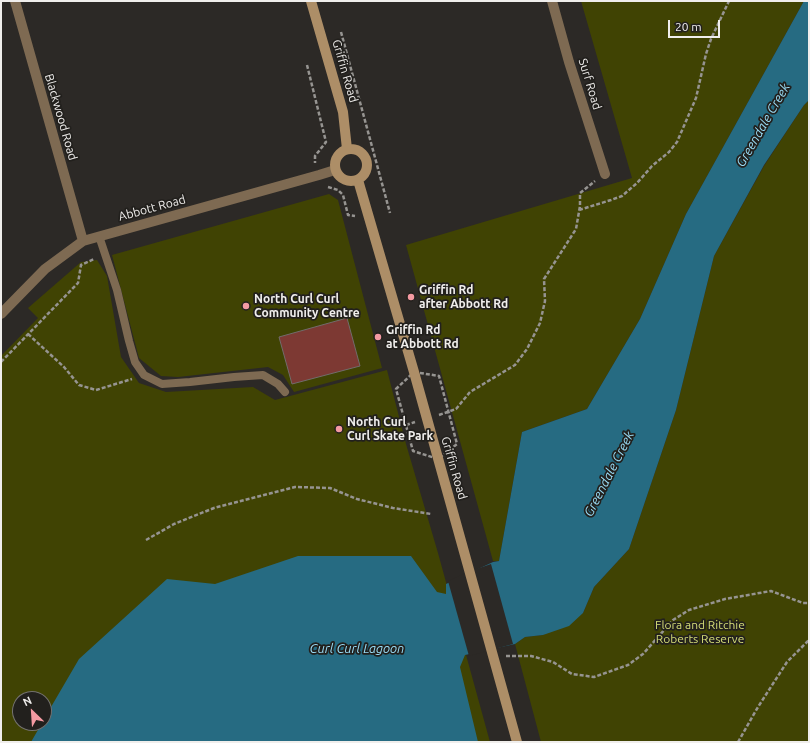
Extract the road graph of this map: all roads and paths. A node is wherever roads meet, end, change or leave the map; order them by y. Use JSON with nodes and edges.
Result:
{"nodes":[{"id":1,"x":15,"y":1,"type":"edge"},
{"id":2,"x":311,"y":1,"type":"edge"},
{"id":3,"x":552,"y":1,"type":"edge"},
{"id":4,"x":729,"y":1,"type":"edge"},
{"id":5,"x":341,"y":32,"type":"dead end"},
{"id":6,"x":307,"y":65,"type":"dead end"},
{"id":7,"x":347,"y":149,"type":"junction"},
{"id":8,"x":314,"y":161,"type":"dead end"},
{"id":9,"x":335,"y":170,"type":"junction"},
{"id":10,"x":605,"y":174,"type":"joint"},
{"id":11,"x":358,"y":180,"type":"junction"},
{"id":12,"x":323,"y":185,"type":"dead end"},
{"id":13,"x":579,"y":210,"type":"junction"},
{"id":14,"x":390,"y":212,"type":"dead end"},
{"id":15,"x":370,"y":218,"type":"junction"},
{"id":16,"x":99,"y":236,"type":"junction"},
{"id":17,"x":83,"y":241,"type":"junction"},
{"id":18,"x":105,"y":254,"type":"junction"},
{"id":19,"x":1,"y":314,"type":"edge"},
{"id":20,"x":28,"y":334,"type":"junction"},
{"id":21,"x":1,"y":362,"type":"edge"},
{"id":22,"x":414,"y":372,"type":"junction"},
{"id":23,"x":144,"y":375,"type":"junction"},
{"id":24,"x":285,"y":392,"type":"dead end"},
{"id":25,"x":449,"y":412,"type":"junction"},
{"id":26,"x":438,"y":459,"type":"junction"},
{"id":27,"x":431,"y":514,"type":"dead end"},
{"id":28,"x":146,"y":540,"type":"dead end"},
{"id":29,"x":809,"y":603,"type":"edge"},
{"id":30,"x":809,"y":640,"type":"edge"},
{"id":31,"x":492,"y":653,"type":"junction"},
{"id":32,"x":517,"y":742,"type":"edge"},
{"id":33,"x":738,"y":742,"type":"edge"}],
"edges":[{"from":1,"to":17,"type":"street","name":"Blackwood Road"},
{"from":2,"to":7,"type":"main road","name":"Griffin Road"},
{"from":3,"to":10,"type":"street","name":"Surf Road"},
{"from":4,"to":13,"type":"path"},
{"from":5,"to":14,"type":"path"},
{"from":6,"to":8,"type":"path"},
{"from":7,"to":9,"type":"main road"},
{"from":7,"to":11,"type":"main road"},
{"from":9,"to":11,"type":"main road"},
{"from":9,"to":16,"type":"street","name":"Abbott Road"},
{"from":10,"to":13,"type":"path"},
{"from":11,"to":15,"type":"main road","name":"Griffin Road"},
{"from":12,"to":15,"type":"path"},
{"from":13,"to":25,"type":"path"},
{"from":15,"to":22,"type":"main road","name":"Griffin Road"},
{"from":16,"to":17,"type":"street","name":"Abbott Road"},
{"from":16,"to":18,"type":"lane"},
{"from":17,"to":19,"type":"street","name":"Abbott Road"},
{"from":18,"to":20,"type":"path"},
{"from":18,"to":23,"type":"lane"},
{"from":20,"to":21,"type":"path"},
{"from":20,"to":23,"type":"path"},
{"from":22,"to":25,"type":"path"},
{"from":22,"to":26,"type":"main road","name":"Griffin Road"},
{"from":22,"to":26,"type":"path"},
{"from":23,"to":24,"type":"lane"},
{"from":25,"to":26,"type":"path"},
{"from":26,"to":31,"type":"main road","name":"Griffin Road"},
{"from":27,"to":28,"type":"path"},
{"from":29,"to":31,"type":"path"},
{"from":30,"to":33,"type":"path"},
{"from":31,"to":32,"type":"main road","name":"Griffin Road"}]}
